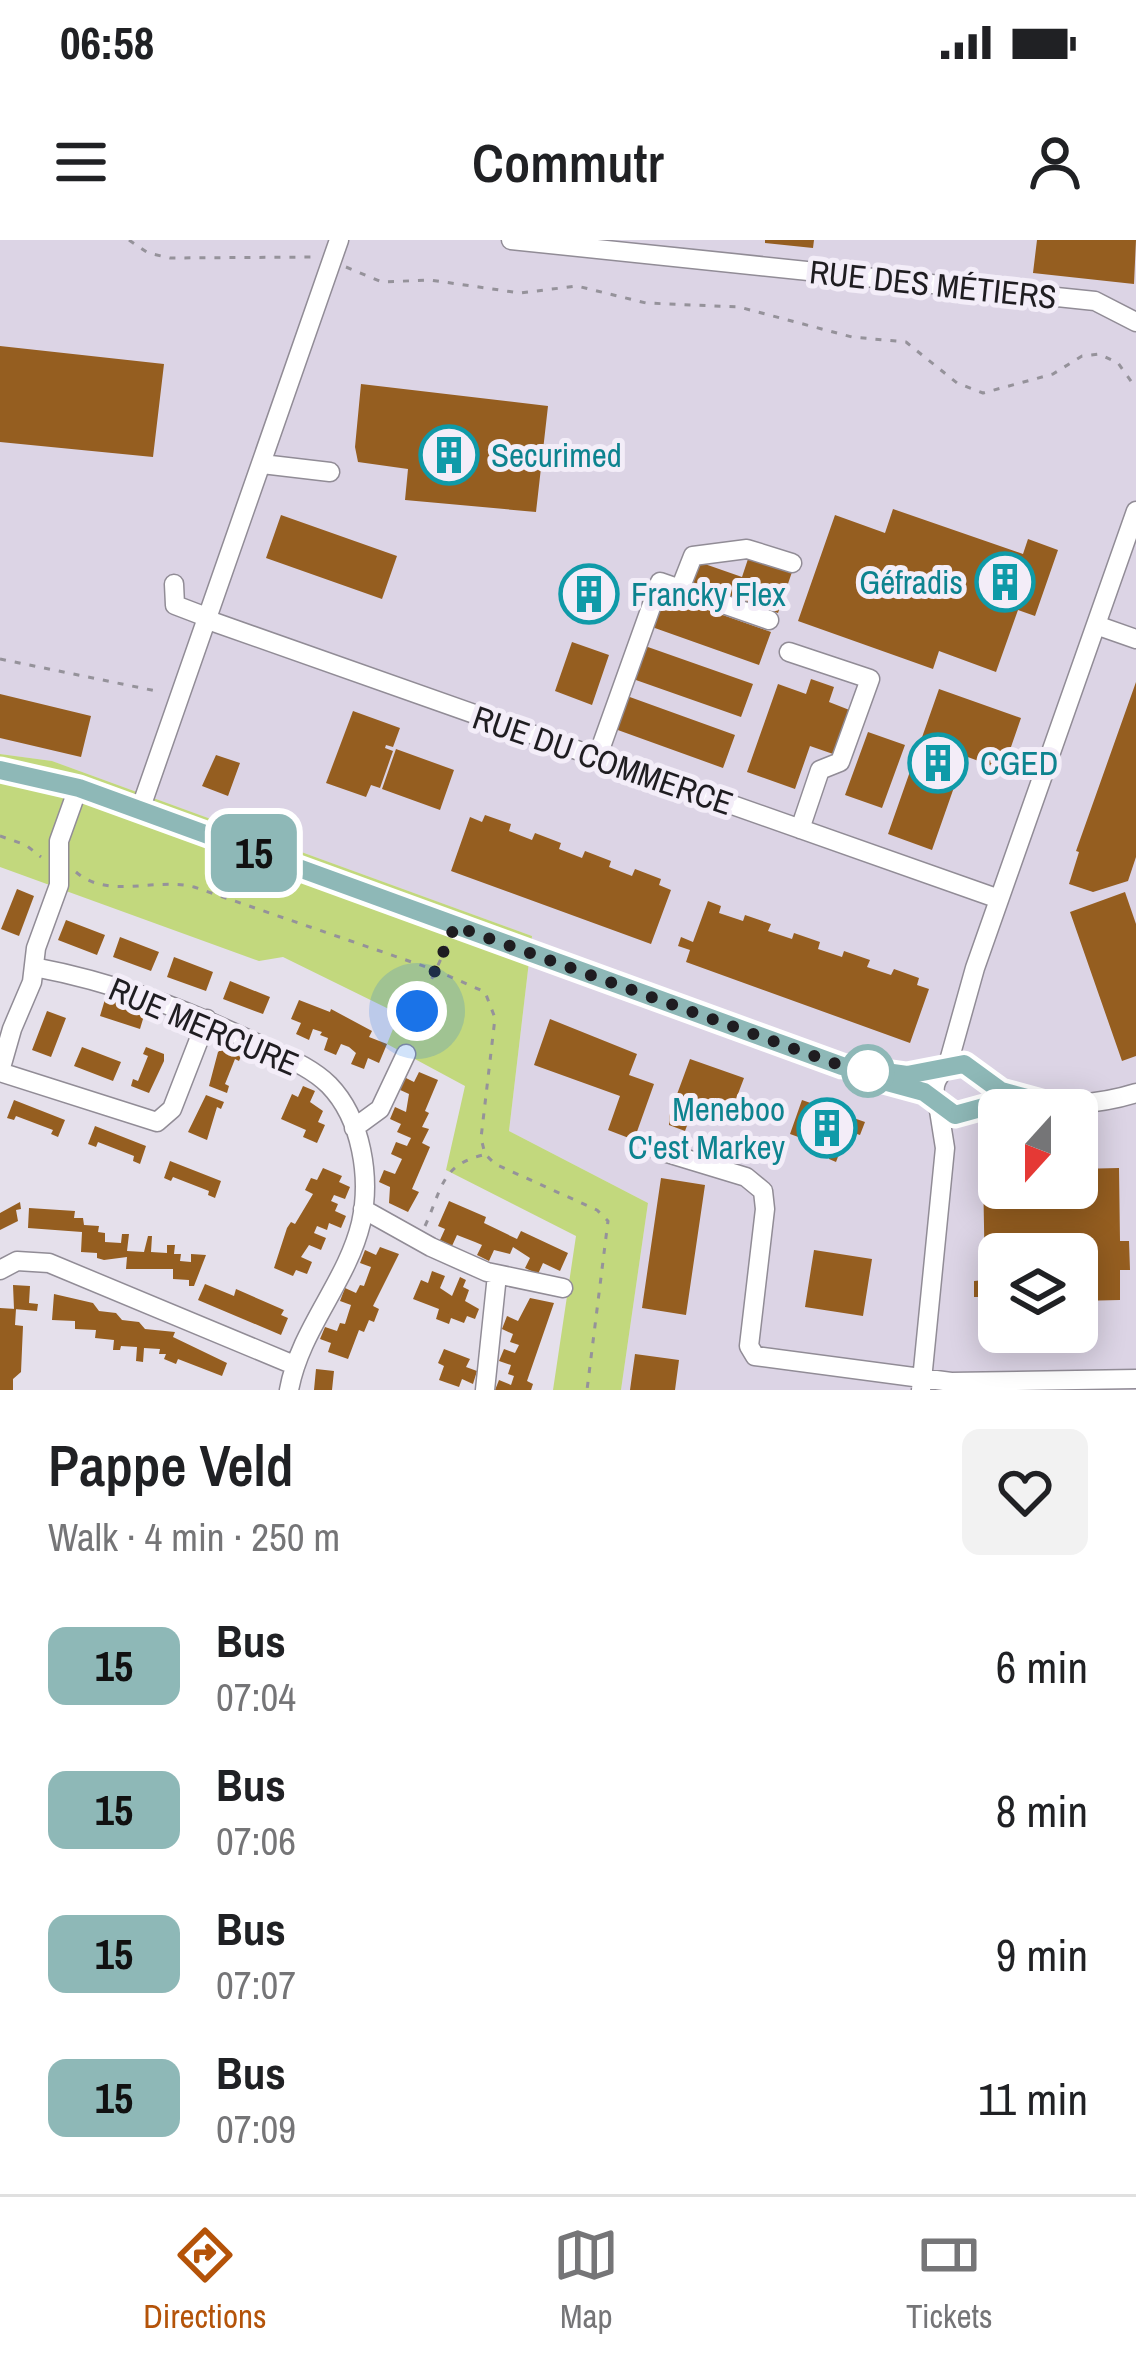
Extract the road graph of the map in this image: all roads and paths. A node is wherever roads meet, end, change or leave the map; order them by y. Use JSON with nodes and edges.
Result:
{"nodes":[{"id":1,"x":129,"y":240,"type":"edge"},
{"id":2,"x":339,"y":240,"type":"edge"},
{"id":3,"x":511,"y":240,"type":"edge"},
{"id":4,"x":703,"y":250,"type":"edge"},
{"id":5,"x":333,"y":262,"type":"junction"},
{"id":6,"x":1136,"y":322,"type":"edge"},
{"id":7,"x":1136,"y":388,"type":"edge"},
{"id":8,"x":262,"y":464,"type":"junction"},
{"id":9,"x":330,"y":472,"type":"dead end"},
{"id":10,"x":1136,"y":511,"type":"edge"},
{"id":11,"x":792,"y":563,"type":"dead end"},
{"id":12,"x":174,"y":584,"type":"dead end"},
{"id":13,"x":680,"y":589,"type":"junction"},
{"id":14,"x":208,"y":619,"type":"junction"},
{"id":15,"x":769,"y":620,"type":"dead end"},
{"id":16,"x":1096,"y":625,"type":"junction"},
{"id":17,"x":1136,"y":639,"type":"edge"},
{"id":18,"x":789,"y":652,"type":"dead end"},
{"id":19,"x":0,"y":658,"type":"edge"},
{"id":20,"x":181,"y":697,"type":"junction"},
{"id":21,"x":597,"y":758,"type":"junction"},
{"id":22,"x":0,"y":770,"type":"edge"},
{"id":23,"x":79,"y":788,"type":"junction"},
{"id":24,"x":140,"y":810,"type":"junction"},
{"id":25,"x":800,"y":829,"type":"junction"},
{"id":26,"x":0,"y":836,"type":"edge"},
{"id":27,"x":59,"y":861,"type":"junction"},
{"id":28,"x":999,"y":899,"type":"junction"},
{"id":29,"x":455,"y":926,"type":"junction"},
{"id":30,"x":34,"y":967,"type":"junction"},
{"id":31,"x":964,"y":1005,"type":"junction"},
{"id":32,"x":207,"y":1019,"type":"junction"},
{"id":33,"x":406,"y":1054,"type":"joint"},
{"id":34,"x":842,"y":1066,"type":"junction"},
{"id":35,"x":946,"y":1068,"type":"junction"},
{"id":36,"x":0,"y":1072,"type":"edge"},
{"id":37,"x":981,"y":1076,"type":"junction"},
{"id":38,"x":1001,"y":1089,"type":"edge"},
{"id":39,"x":1136,"y":1093,"type":"edge"},
{"id":40,"x":937,"y":1101,"type":"junction"},
{"id":41,"x":1098,"y":1103,"type":"edge"},
{"id":42,"x":978,"y":1111,"type":"edge"},
{"id":43,"x":973,"y":1112,"type":"junction"},
{"id":44,"x":354,"y":1128,"type":"junction"},
{"id":45,"x":657,"y":1150,"type":"dead end"},
{"id":46,"x":484,"y":1154,"type":"dead end"},
{"id":47,"x":943,"y":1176,"type":"junction"},
{"id":48,"x":363,"y":1209,"type":"junction"},
{"id":49,"x":418,"y":1240,"type":"junction"},
{"id":50,"x":0,"y":1270,"type":"edge"},
{"id":51,"x":497,"y":1275,"type":"junction"},
{"id":52,"x":563,"y":1288,"type":"dead end"},
{"id":53,"x":294,"y":1365,"type":"junction"},
{"id":54,"x":1136,"y":1379,"type":"edge"},
{"id":55,"x":921,"y":1385,"type":"edge"},
{"id":56,"x":289,"y":1390,"type":"edge"},
{"id":57,"x":485,"y":1390,"type":"edge"}],
"edges":[{"from":1,"to":5,"type":"path"},
{"from":2,"to":5,"type":"street"},
{"from":3,"to":4,"type":"street","name":"RUE DES MÉTIERS"},
{"from":4,"to":6,"type":"street","name":"RUE DES MÉTIERS"},
{"from":5,"to":7,"type":"path"},
{"from":5,"to":8,"type":"street"},
{"from":8,"to":9,"type":"street"},
{"from":8,"to":14,"type":"street"},
{"from":10,"to":16,"type":"street"},
{"from":11,"to":13,"type":"street"},
{"from":12,"to":14,"type":"street"},
{"from":13,"to":15,"type":"street"},
{"from":13,"to":21,"type":"street"},
{"from":14,"to":20,"type":"street"},
{"from":14,"to":21,"type":"street","name":"RUE DU COMMERCE"},
{"from":16,"to":17,"type":"street"},
{"from":16,"to":28,"type":"street"},
{"from":18,"to":25,"type":"street"},
{"from":19,"to":20,"type":"path"},
{"from":20,"to":24,"type":"street"},
{"from":21,"to":25,"type":"street","name":"RUE DU COMMERCE"},
{"from":22,"to":23,"type":"street"},
{"from":23,"to":24,"type":"street"},
{"from":23,"to":27,"type":"street"},
{"from":24,"to":29,"type":"street"},
{"from":25,"to":28,"type":"street","name":"RUE DU COMMERCE"},
{"from":26,"to":27,"type":"path"},
{"from":27,"to":30,"type":"street"},
{"from":28,"to":31,"type":"street"},
{"from":29,"to":33,"type":"path"},
{"from":29,"to":34,"type":"street"},
{"from":30,"to":32,"type":"street","name":"RUE MERCURE"},
{"from":30,"to":36,"type":"street"},
{"from":31,"to":35,"type":"street"},
{"from":31,"to":37,"type":"street"},
{"from":32,"to":36,"type":"street"},
{"from":32,"to":44,"type":"street","name":"RUE MERCURE"},
{"from":33,"to":44,"type":"street"},
{"from":34,"to":35,"type":"street"},
{"from":34,"to":40,"type":"street"},
{"from":35,"to":37,"type":"street"},
{"from":35,"to":40,"type":"street"},
{"from":37,"to":38,"type":"street"},
{"from":37,"to":43,"type":"street"},
{"from":39,"to":41,"type":"street"},
{"from":40,"to":43,"type":"street"},
{"from":40,"to":47,"type":"street"},
{"from":42,"to":43,"type":"street"},
{"from":43,"to":47,"type":"street"},
{"from":44,"to":48,"type":"street","name":"RUE MERCURE"},
{"from":45,"to":55,"type":"street"},
{"from":46,"to":49,"type":"path"},
{"from":47,"to":55,"type":"street"},
{"from":48,"to":49,"type":"street"},
{"from":48,"to":53,"type":"street","name":"RUE MERCURE"},
{"from":49,"to":51,"type":"street"},
{"from":50,"to":53,"type":"street"},
{"from":51,"to":52,"type":"street"},
{"from":51,"to":57,"type":"street"},
{"from":53,"to":56,"type":"street","name":"RUE MERCURE"},
{"from":54,"to":55,"type":"street"}]}
